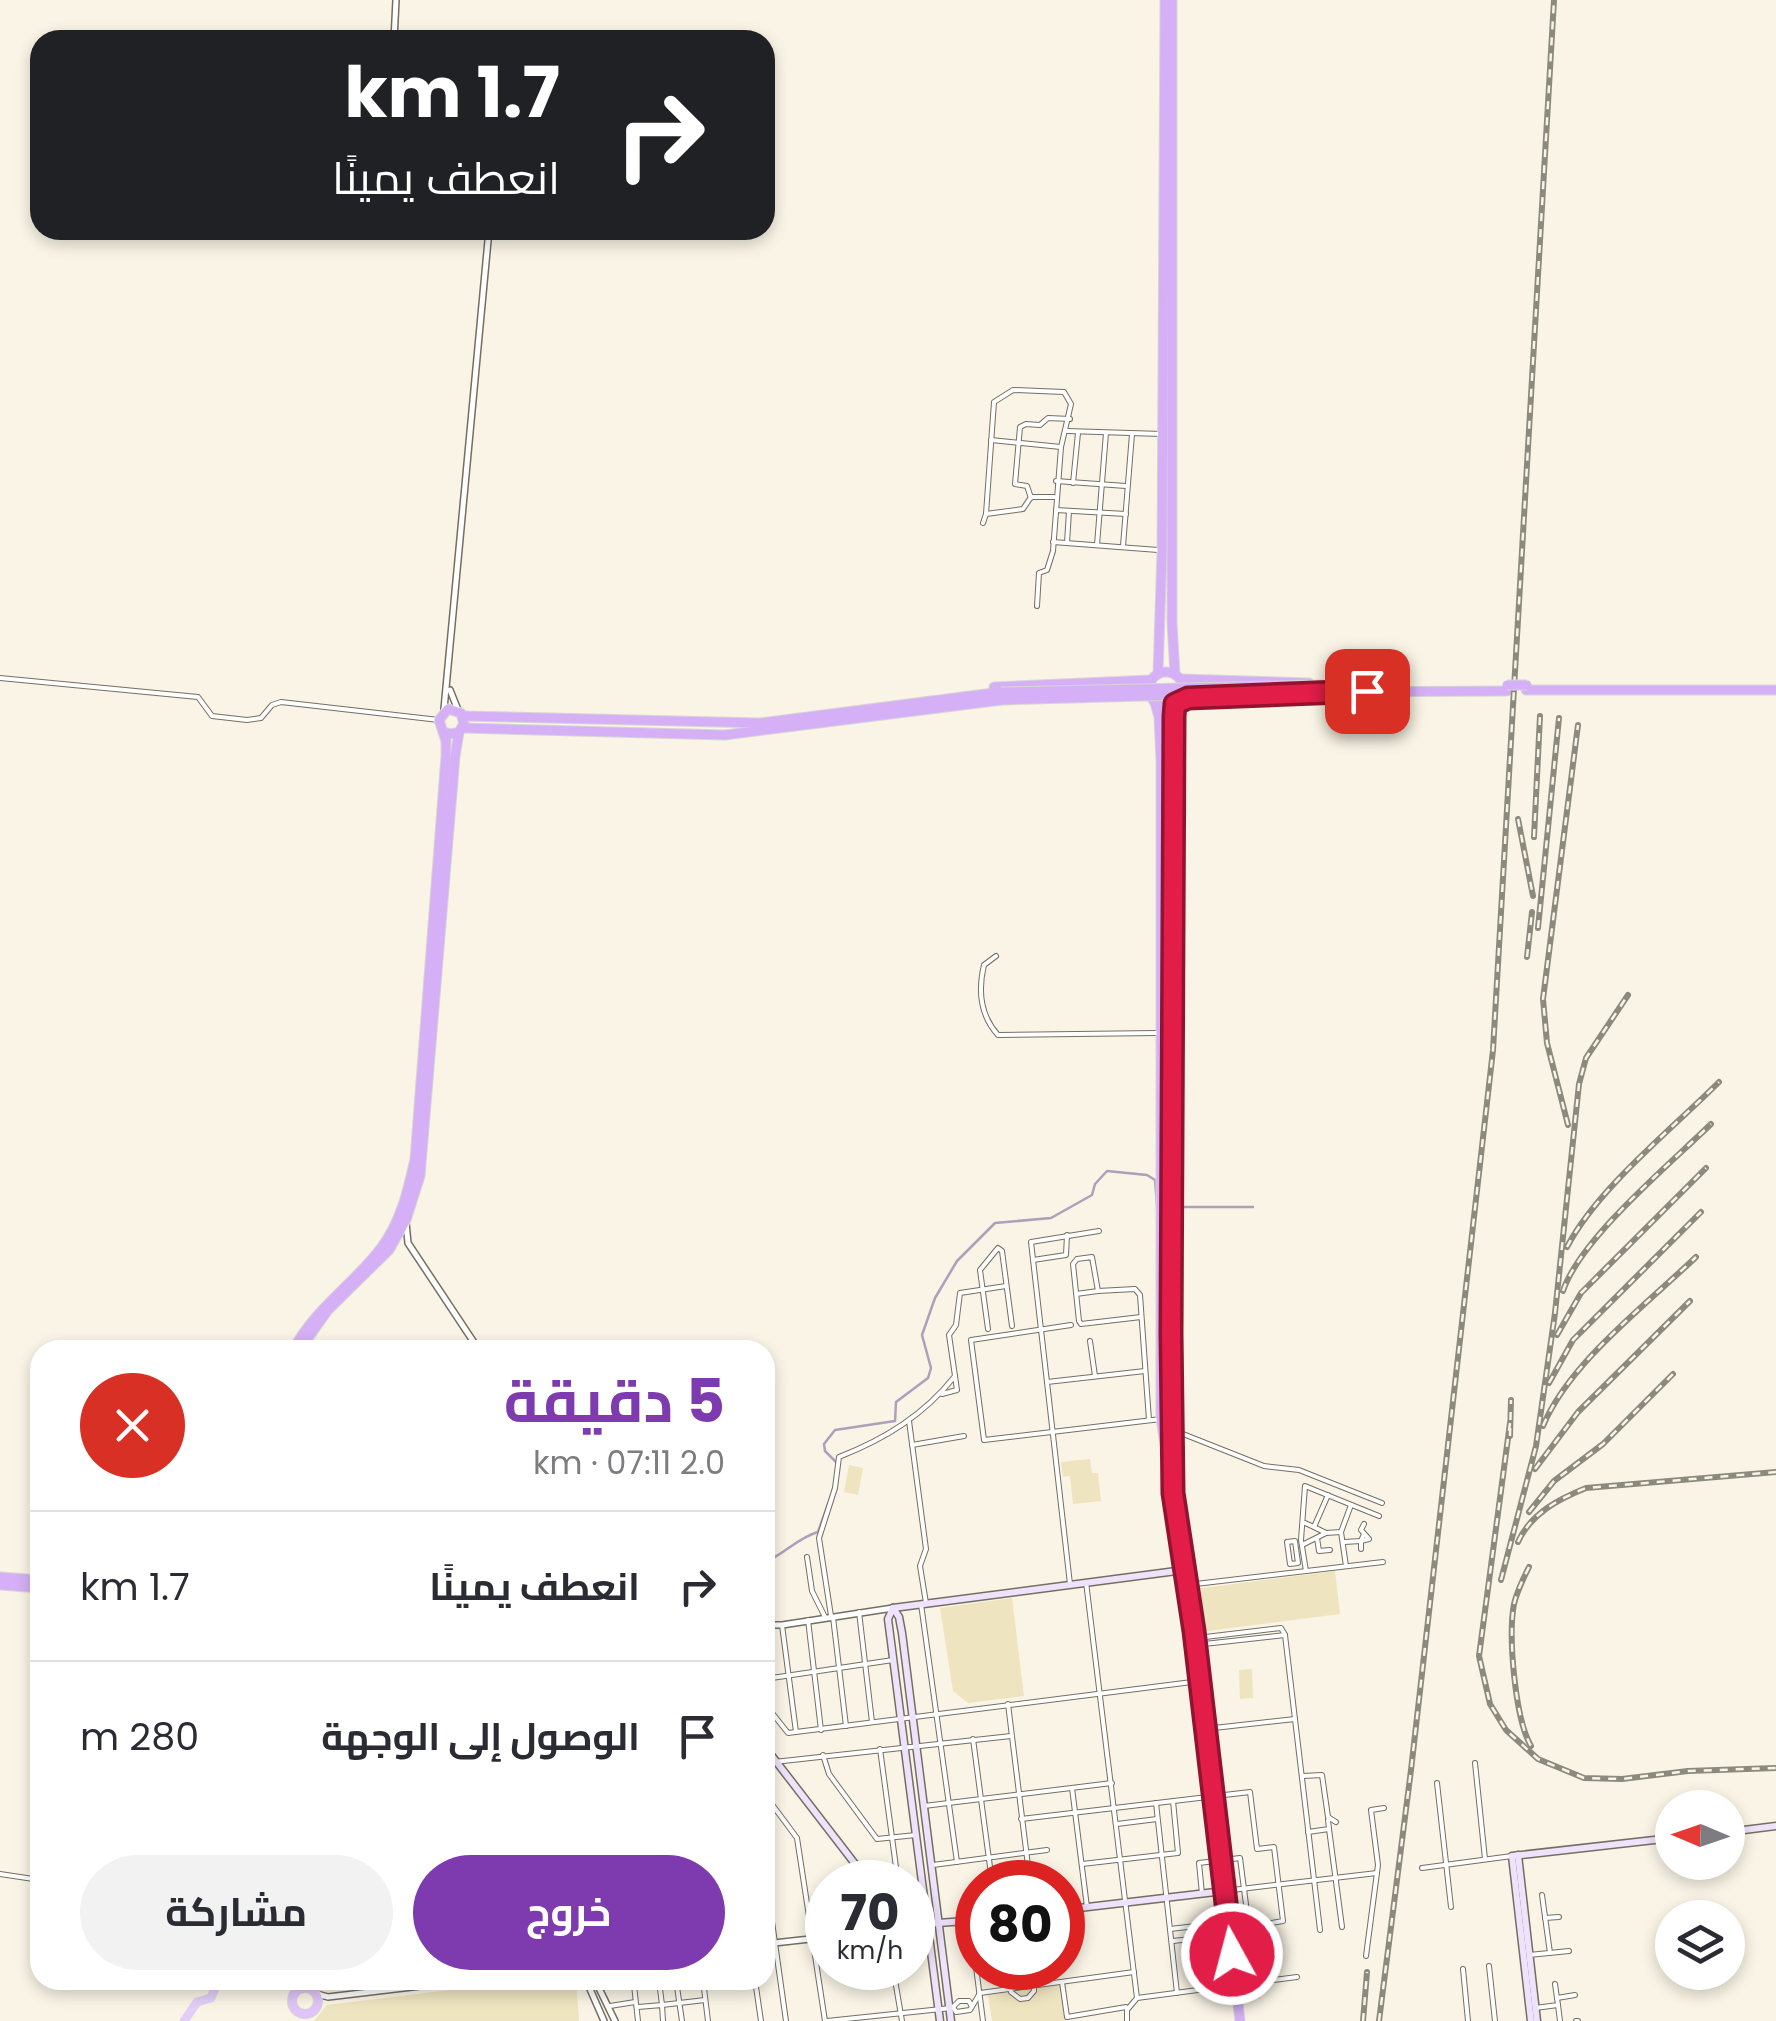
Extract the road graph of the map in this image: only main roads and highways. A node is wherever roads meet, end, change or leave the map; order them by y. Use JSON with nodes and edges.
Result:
{"nodes":[{"id":1,"x":1169,"y":0,"type":"edge"},
{"id":2,"x":1177,"y":676,"type":"junction"},
{"id":3,"x":1154,"y":677,"type":"junction"},
{"id":4,"x":1776,"y":687,"type":"edge"},
{"id":5,"x":1323,"y":688,"type":"junction"},
{"id":6,"x":952,"y":700,"type":"junction"},
{"id":7,"x":1153,"y":701,"type":"junction"},
{"id":8,"x":1177,"y":702,"type":"junction"},
{"id":9,"x":460,"y":713,"type":"junction"},
{"id":10,"x":461,"y":730,"type":"junction"},
{"id":11,"x":444,"y":732,"type":"junction"},
{"id":12,"x":303,"y":1340,"type":"edge"},
{"id":13,"x":305,"y":1340,"type":"edge"},
{"id":14,"x":1166,"y":1372,"type":"junction"},
{"id":15,"x":1185,"y":1570,"type":"junction"},
{"id":16,"x":30,"y":1580,"type":"edge"},
{"id":17,"x":0,"y":1581,"type":"edge"},
{"id":18,"x":30,"y":1586,"type":"edge"},
{"id":19,"x":893,"y":1608,"type":"junction"},
{"id":20,"x":775,"y":1760,"type":"edge"},
{"id":21,"x":1776,"y":1826,"type":"edge"},
{"id":22,"x":1745,"y":1830,"type":"edge"},
{"id":23,"x":1655,"y":1840,"type":"edge"},
{"id":24,"x":1515,"y":1855,"type":"junction"},
{"id":25,"x":855,"y":1860,"type":"edge"},
{"id":26,"x":919,"y":1860,"type":"edge"},
{"id":27,"x":1224,"y":1891,"type":"junction"},
{"id":28,"x":1085,"y":1907,"type":"edge"},
{"id":29,"x":955,"y":1923,"type":"edge"},
{"id":30,"x":935,"y":1924,"type":"edge"},
{"id":31,"x":941,"y":1924,"type":"junction"},
{"id":32,"x":935,"y":1984,"type":"edge"},
{"id":33,"x":299,"y":1990,"type":"edge"},
{"id":34,"x":310,"y":2011,"type":"edge"},
{"id":35,"x":940,"y":2021,"type":"edge"},
{"id":36,"x":951,"y":2021,"type":"edge"},
{"id":37,"x":1240,"y":2021,"type":"edge"},
{"id":38,"x":1534,"y":2021,"type":"edge"}],
"edges":[{"from":1,"to":2,"type":"highway"},
{"from":1,"to":3,"type":"highway"},
{"from":2,"to":3,"type":"highway"},
{"from":2,"to":5,"type":"highway"},
{"from":2,"to":8,"type":"highway"},
{"from":3,"to":6,"type":"highway"},
{"from":3,"to":7,"type":"highway"},
{"from":4,"to":5,"type":"highway","bridge":true},
{"from":5,"to":6,"type":"highway","bridge":true},
{"from":5,"to":8,"type":"highway"},
{"from":6,"to":7,"type":"highway"},
{"from":6,"to":9,"type":"highway"},
{"from":6,"to":10,"type":"highway"},
{"from":7,"to":8,"type":"highway"},
{"from":7,"to":14,"type":"highway"},
{"from":8,"to":14,"type":"highway"},
{"from":9,"to":10,"type":"highway"},
{"from":9,"to":11,"type":"highway"},
{"from":10,"to":11,"type":"highway"},
{"from":10,"to":13,"type":"highway"},
{"from":11,"to":12,"type":"highway"},
{"from":14,"to":15,"type":"highway"},
{"from":15,"to":19,"type":"main road"},
{"from":15,"to":27,"type":"highway"},
{"from":16,"to":17,"type":"highway"},
{"from":17,"to":18,"type":"highway"},
{"from":19,"to":26,"type":"main road"},
{"from":19,"to":31,"type":"main road"},
{"from":20,"to":25,"type":"main road"},
{"from":21,"to":22,"type":"main road"},
{"from":23,"to":24,"type":"main road"},
{"from":24,"to":38,"type":"main road"},
{"from":24,"to":38,"type":"main road"},
{"from":27,"to":28,"type":"main road"},
{"from":27,"to":37,"type":"highway"},
{"from":29,"to":31,"type":"main road"},
{"from":30,"to":31,"type":"main road"},
{"from":31,"to":36,"type":"main road"},
{"from":32,"to":35,"type":"main road"},
{"from":33,"to":34,"type":"main road"}]}
